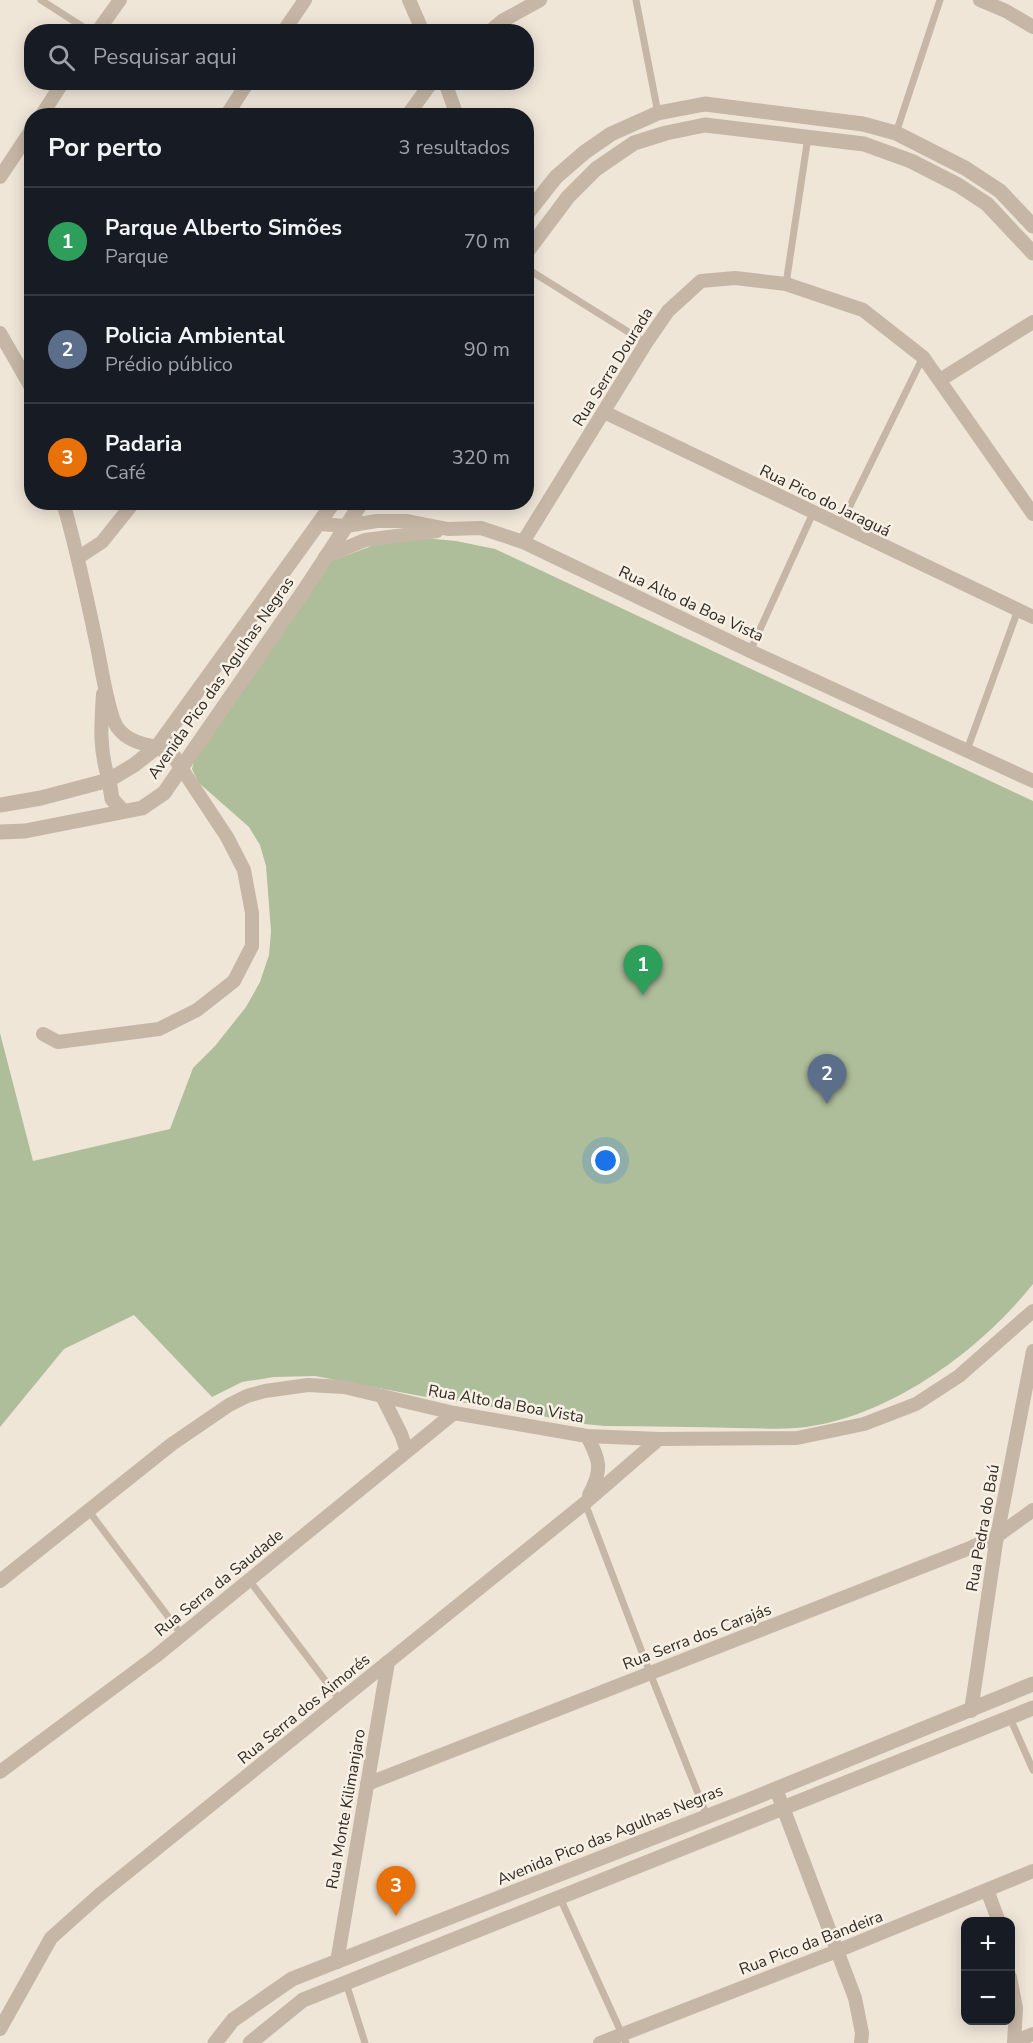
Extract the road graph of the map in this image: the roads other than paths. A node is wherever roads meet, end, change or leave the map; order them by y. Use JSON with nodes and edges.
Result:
{"nodes":[{"id":1,"x":41,"y":0,"type":"edge"},
{"id":2,"x":120,"y":0,"type":"edge"},
{"id":3,"x":305,"y":0,"type":"edge"},
{"id":4,"x":409,"y":0,"type":"edge"},
{"id":5,"x":540,"y":0,"type":"edge"},
{"id":6,"x":636,"y":0,"type":"edge"},
{"id":7,"x":940,"y":0,"type":"edge"},
{"id":8,"x":980,"y":0,"type":"edge"},
{"id":9,"x":78,"y":24,"type":"edge"},
{"id":10,"x":103,"y":24,"type":"edge"},
{"id":11,"x":288,"y":24,"type":"edge"},
{"id":12,"x":420,"y":24,"type":"edge"},
{"id":13,"x":498,"y":24,"type":"edge"},
{"id":14,"x":1033,"y":27,"type":"edge"},
{"id":15,"x":58,"y":90,"type":"edge"},
{"id":16,"x":243,"y":90,"type":"edge"},
{"id":17,"x":426,"y":90,"type":"edge"},
{"id":18,"x":448,"y":90,"type":"edge"},
{"id":19,"x":47,"y":108,"type":"edge"},
{"id":20,"x":231,"y":108,"type":"edge"},
{"id":21,"x":413,"y":108,"type":"edge"},
{"id":22,"x":454,"y":108,"type":"edge"},
{"id":23,"x":658,"y":113,"type":"junction"},
{"id":24,"x":896,"y":133,"type":"junction"},
{"id":25,"x":808,"y":137,"type":"junction"},
{"id":26,"x":24,"y":141,"type":"edge"},
{"id":27,"x":0,"y":177,"type":"edge"},
{"id":28,"x":534,"y":203,"type":"edge"},
{"id":29,"x":534,"y":213,"type":"edge"},
{"id":30,"x":549,"y":222,"type":"junction"},
{"id":31,"x":1033,"y":226,"type":"edge"},
{"id":32,"x":534,"y":238,"type":"edge"},
{"id":33,"x":1033,"y":253,"type":"edge"},
{"id":34,"x":534,"y":273,"type":"edge"},
{"id":35,"x":786,"y":284,"type":"junction"},
{"id":36,"x":1033,"y":322,"type":"edge"},
{"id":37,"x":0,"y":333,"type":"edge"},
{"id":38,"x":646,"y":343,"type":"junction"},
{"id":39,"x":923,"y":357,"type":"junction"},
{"id":40,"x":24,"y":376,"type":"edge"},
{"id":41,"x":940,"y":380,"type":"junction"},
{"id":42,"x":604,"y":412,"type":"junction"},
{"id":43,"x":65,"y":510,"type":"edge"},
{"id":44,"x":128,"y":510,"type":"edge"},
{"id":45,"x":329,"y":510,"type":"edge"},
{"id":46,"x":357,"y":510,"type":"edge"},
{"id":47,"x":813,"y":513,"type":"junction"},
{"id":48,"x":1033,"y":514,"type":"edge"},
{"id":49,"x":320,"y":524,"type":"junction"},
{"id":50,"x":346,"y":526,"type":"junction"},
{"id":51,"x":840,"y":526,"type":"junction"},
{"id":52,"x":448,"y":529,"type":"junction"},
{"id":53,"x":524,"y":542,"type":"junction"},
{"id":54,"x":79,"y":557,"type":"junction"},
{"id":55,"x":325,"y":557,"type":"junction"},
{"id":56,"x":1018,"y":610,"type":"junction"},
{"id":57,"x":1033,"y":617,"type":"edge"},
{"id":58,"x":750,"y":651,"type":"junction"},
{"id":59,"x":104,"y":683,"type":"junction"},
{"id":60,"x":157,"y":747,"type":"junction"},
{"id":61,"x":967,"y":750,"type":"junction"},
{"id":62,"x":182,"y":769,"type":"junction"},
{"id":63,"x":109,"y":780,"type":"junction"},
{"id":64,"x":1033,"y":781,"type":"edge"},
{"id":65,"x":0,"y":805,"type":"edge"},
{"id":66,"x":123,"y":811,"type":"junction"},
{"id":67,"x":0,"y":832,"type":"edge"},
{"id":68,"x":43,"y":1034,"type":"dead end"},
{"id":69,"x":1033,"y":1311,"type":"edge"},
{"id":70,"x":1033,"y":1351,"type":"edge"},
{"id":71,"x":382,"y":1396,"type":"junction"},
{"id":72,"x":454,"y":1413,"type":"junction"},
{"id":73,"x":587,"y":1436,"type":"junction"},
{"id":74,"x":659,"y":1440,"type":"junction"},
{"id":75,"x":407,"y":1451,"type":"junction"},
{"id":76,"x":585,"y":1503,"type":"junction"},
{"id":77,"x":88,"y":1510,"type":"junction"},
{"id":78,"x":1033,"y":1510,"type":"edge"},
{"id":79,"x":998,"y":1536,"type":"junction"},
{"id":80,"x":249,"y":1580,"type":"junction"},
{"id":81,"x":0,"y":1581,"type":"edge"},
{"id":82,"x":182,"y":1635,"type":"junction"},
{"id":83,"x":388,"y":1662,"type":"junction"},
{"id":84,"x":650,"y":1673,"type":"junction"},
{"id":85,"x":1033,"y":1684,"type":"edge"},
{"id":86,"x":340,"y":1700,"type":"junction"},
{"id":87,"x":1033,"y":1708,"type":"edge"},
{"id":88,"x":970,"y":1711,"type":"junction"},
{"id":89,"x":1010,"y":1719,"type":"junction"},
{"id":90,"x":1033,"y":1770,"type":"edge"},
{"id":91,"x":0,"y":1772,"type":"edge"},
{"id":92,"x":367,"y":1785,"type":"junction"},
{"id":93,"x":776,"y":1789,"type":"junction"},
{"id":94,"x":784,"y":1809,"type":"junction"},
{"id":95,"x":707,"y":1816,"type":"junction"},
{"id":96,"x":1033,"y":1871,"type":"edge"},
{"id":97,"x":987,"y":1890,"type":"junction"},
{"id":98,"x":560,"y":1898,"type":"junction"},
{"id":99,"x":997,"y":1917,"type":"edge"},
{"id":100,"x":837,"y":1951,"type":"junction"},
{"id":101,"x":337,"y":1962,"type":"junction"},
{"id":102,"x":346,"y":1983,"type":"junction"},
{"id":103,"x":1015,"y":2002,"type":"edge"},
{"id":104,"x":1015,"y":2025,"type":"edge"},
{"id":105,"x":1015,"y":2025,"type":"edge"},
{"id":106,"x":0,"y":2029,"type":"edge"},
{"id":107,"x":1033,"y":2034,"type":"edge"},
{"id":108,"x":625,"y":2038,"type":"edge"},
{"id":109,"x":1014,"y":2042,"type":"edge"},
{"id":110,"x":214,"y":2043,"type":"edge"},
{"id":111,"x":250,"y":2043,"type":"edge"},
{"id":112,"x":365,"y":2043,"type":"edge"},
{"id":113,"x":600,"y":2043,"type":"edge"},
{"id":114,"x":861,"y":2043,"type":"edge"}],
"edges":[{"from":1,"to":9,"type":"lane"},
{"from":2,"to":10,"type":"street"},
{"from":3,"to":11,"type":"street"},
{"from":4,"to":12,"type":"street"},
{"from":5,"to":13,"type":"street"},
{"from":6,"to":23,"type":"lane"},
{"from":7,"to":24,"type":"lane"},
{"from":8,"to":14,"type":"street"},
{"from":15,"to":19,"type":"street"},
{"from":16,"to":20,"type":"street"},
{"from":17,"to":21,"type":"street"},
{"from":18,"to":22,"type":"street"},
{"from":23,"to":24,"type":"street"},
{"from":23,"to":28,"type":"street"},
{"from":24,"to":31,"type":"street"},
{"from":25,"to":30,"type":"street"},
{"from":25,"to":33,"type":"street"},
{"from":25,"to":35,"type":"lane"},
{"from":26,"to":27,"type":"street"},
{"from":29,"to":30,"type":"street"},
{"from":30,"to":32,"type":"street"},
{"from":34,"to":38,"type":"lane"},
{"from":35,"to":38,"type":"street","name":"Rua Serra Dourada"},
{"from":35,"to":39,"type":"street","name":"Rua Serra Dourada"},
{"from":36,"to":41,"type":"street"},
{"from":37,"to":40,"type":"street"},
{"from":38,"to":42,"type":"street","name":"Rua Serra Dourada"},
{"from":39,"to":41,"type":"street","name":"Rua Serra Dourada"},
{"from":39,"to":51,"type":"lane"},
{"from":41,"to":48,"type":"street","name":"Rua Serra Dourada"},
{"from":42,"to":47,"type":"street","name":"Rua Pico do Jaraguá"},
{"from":42,"to":53,"type":"street","name":"Rua Serra Dourada"},
{"from":43,"to":54,"type":"street"},
{"from":44,"to":54,"type":"street"},
{"from":45,"to":49,"type":"street","name":"Avenida Pico das Agulhas Negras"},
{"from":46,"to":50,"type":"street","name":"Avenida Pico das Agulhas Negras"},
{"from":47,"to":51,"type":"street","name":"Rua Pico do Jaraguá"},
{"from":47,"to":58,"type":"lane"},
{"from":49,"to":50,"type":"street","name":"Rua Alto da Boa Vista"},
{"from":49,"to":60,"type":"street","name":"Avenida Pico das Agulhas Negras"},
{"from":50,"to":52,"type":"street","name":"Rua Alto da Boa Vista"},
{"from":50,"to":55,"type":"street","name":"Avenida Pico das Agulhas Negras"},
{"from":51,"to":56,"type":"street","name":"Rua Pico do Jaraguá"},
{"from":52,"to":53,"type":"street","name":"Rua Alto da Boa Vista"},
{"from":52,"to":55,"type":"street"},
{"from":53,"to":58,"type":"street","name":"Rua Alto da Boa Vista"},
{"from":54,"to":59,"type":"street"},
{"from":55,"to":62,"type":"street","name":"Avenida Pico das Agulhas Negras"},
{"from":56,"to":57,"type":"street","name":"Rua Pico do Jaraguá"},
{"from":56,"to":61,"type":"lane"},
{"from":58,"to":61,"type":"street","name":"Rua Alto da Boa Vista"},
{"from":59,"to":60,"type":"street"},
{"from":59,"to":63,"type":"street"},
{"from":60,"to":62,"type":"street"},
{"from":60,"to":63,"type":"street","name":"Avenida Pico das Agulhas Negras"},
{"from":61,"to":64,"type":"street","name":"Rua Alto da Boa Vista"},
{"from":62,"to":66,"type":"street","name":"Avenida Pico das Agulhas Negras"},
{"from":62,"to":68,"type":"street"},
{"from":63,"to":65,"type":"street","name":"Avenida Pico das Agulhas Negras"},
{"from":63,"to":66,"type":"street"},
{"from":66,"to":67,"type":"street","name":"Avenida Pico das Agulhas Negras"},
{"from":69,"to":74,"type":"street","name":"Rua Alto da Boa Vista"},
{"from":70,"to":79,"type":"street","name":"Rua Pedra do Baú"},
{"from":71,"to":72,"type":"street","name":"Rua Alto da Boa Vista"},
{"from":71,"to":75,"type":"street"},
{"from":71,"to":77,"type":"street","name":"Rua Alto da Boa Vista"},
{"from":72,"to":73,"type":"street","name":"Rua Alto da Boa Vista"},
{"from":72,"to":75,"type":"street","name":"Rua Serra da Saudade"},
{"from":73,"to":74,"type":"street","name":"Rua Alto da Boa Vista"},
{"from":73,"to":76,"type":"street"},
{"from":74,"to":76,"type":"street","name":"Rua Serra dos Aimorés"},
{"from":75,"to":80,"type":"street","name":"Rua Serra da Saudade"},
{"from":76,"to":83,"type":"street","name":"Rua Serra dos Aimorés"},
{"from":76,"to":84,"type":"lane"},
{"from":77,"to":81,"type":"street","name":"Rua Alto da Boa Vista"},
{"from":77,"to":82,"type":"lane"},
{"from":78,"to":79,"type":"street","name":"Rua Serra dos Carajás"},
{"from":79,"to":84,"type":"street","name":"Rua Serra dos Carajás"},
{"from":79,"to":88,"type":"street","name":"Rua Pedra do Baú"},
{"from":80,"to":82,"type":"street","name":"Rua Serra da Saudade"},
{"from":80,"to":86,"type":"lane"},
{"from":82,"to":91,"type":"street","name":"Rua Serra da Saudade"},
{"from":83,"to":86,"type":"street","name":"Rua Serra dos Aimorés"},
{"from":83,"to":92,"type":"street","name":"Rua Monte Kilimanjaro"},
{"from":84,"to":92,"type":"street","name":"Rua Serra dos Carajás"},
{"from":84,"to":95,"type":"lane"},
{"from":85,"to":88,"type":"street","name":"Avenida Pico das Agulhas Negras"},
{"from":86,"to":106,"type":"street","name":"Rua Serra dos Aimorés"},
{"from":87,"to":89,"type":"street"},
{"from":88,"to":93,"type":"street","name":"Avenida Pico das Agulhas Negras"},
{"from":89,"to":90,"type":"lane"},
{"from":89,"to":94,"type":"street"},
{"from":92,"to":101,"type":"street","name":"Rua Monte Kilimanjaro"},
{"from":93,"to":94,"type":"street"},
{"from":93,"to":95,"type":"street","name":"Avenida Pico das Agulhas Negras"},
{"from":94,"to":98,"type":"street"},
{"from":94,"to":100,"type":"street"},
{"from":95,"to":101,"type":"street","name":"Avenida Pico das Agulhas Negras"},
{"from":96,"to":97,"type":"street","name":"Rua Pico da Bandeira"},
{"from":97,"to":99,"type":"street"},
{"from":97,"to":100,"type":"street","name":"Rua Pico da Bandeira"},
{"from":98,"to":102,"type":"street"},
{"from":98,"to":108,"type":"lane"},
{"from":100,"to":108,"type":"street","name":"Rua Pico da Bandeira"},
{"from":100,"to":114,"type":"street"},
{"from":101,"to":110,"type":"street","name":"Avenida Pico das Agulhas Negras"},
{"from":102,"to":111,"type":"street"},
{"from":102,"to":112,"type":"lane"},
{"from":103,"to":105,"type":"street"},
{"from":104,"to":109,"type":"street"},
{"from":107,"to":109,"type":"street"},
{"from":108,"to":113,"type":"street","name":"Rua Pico da Bandeira"}]}
